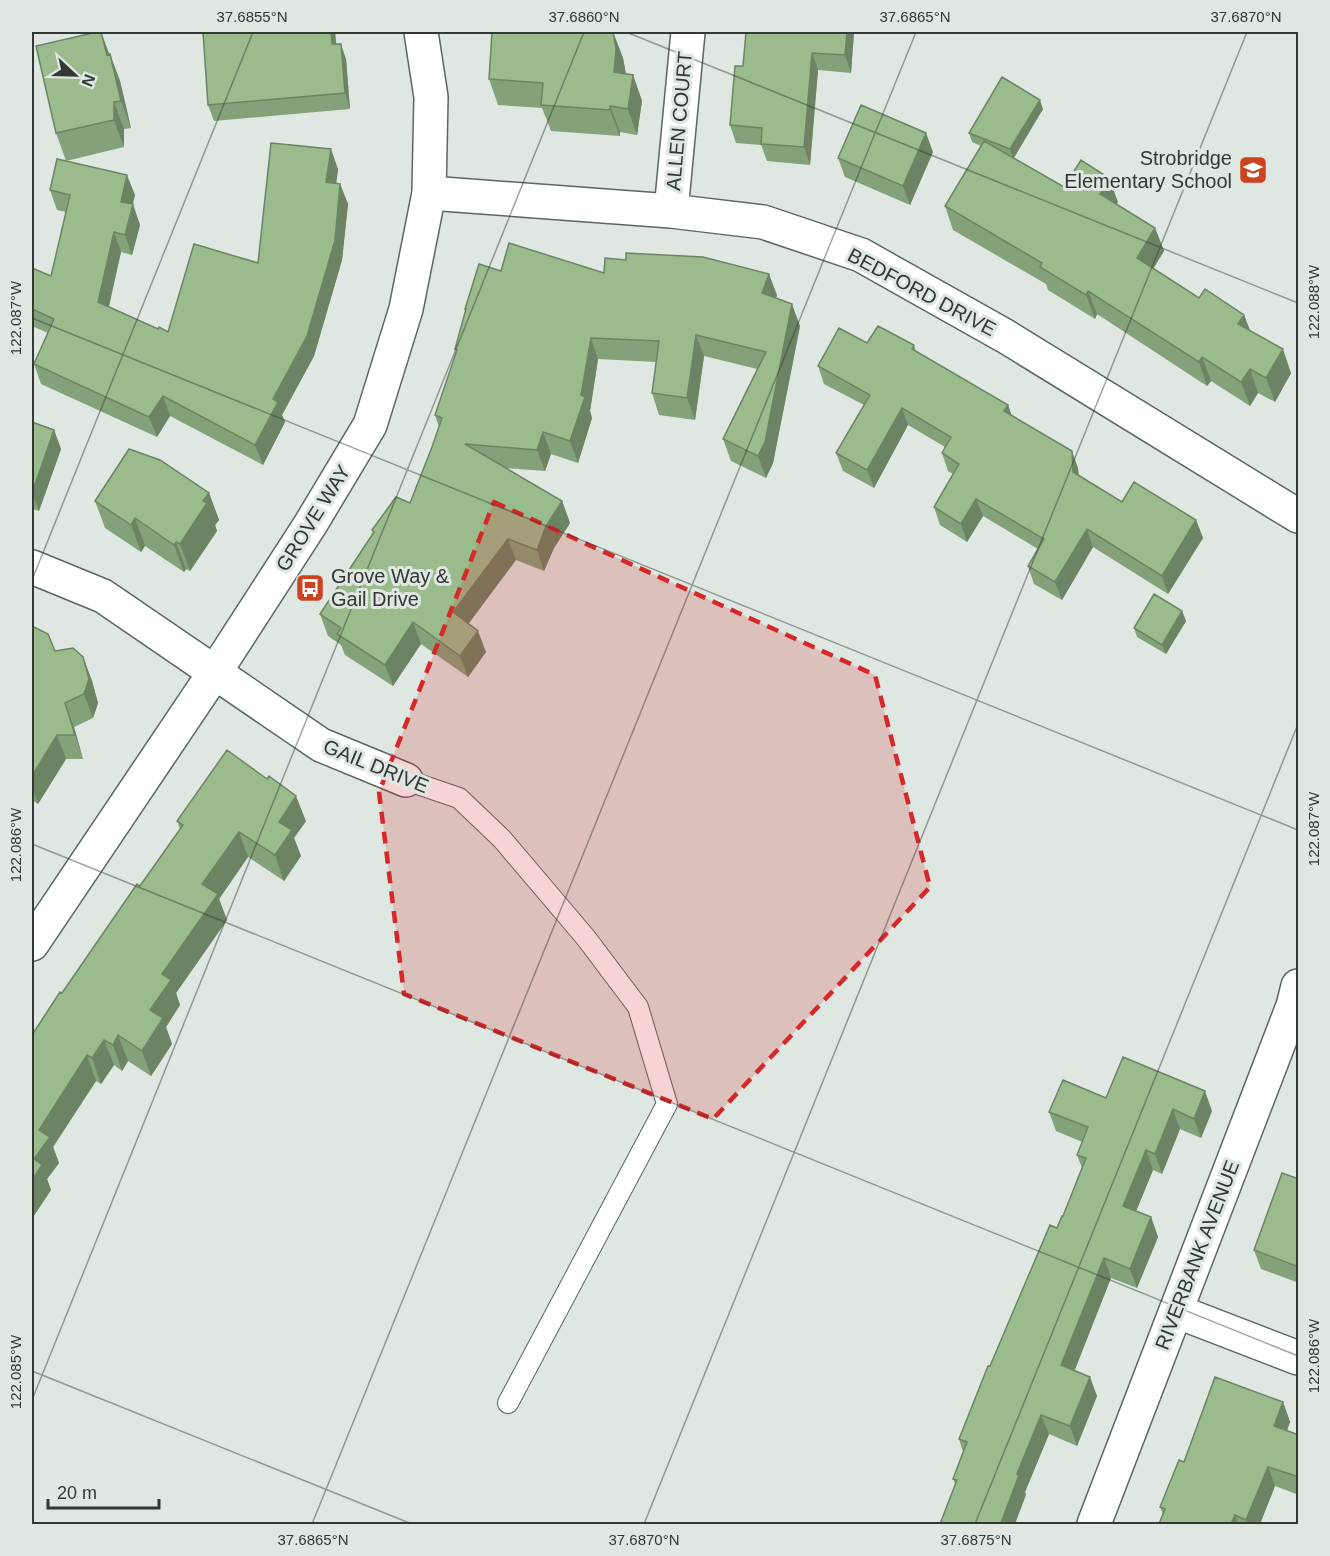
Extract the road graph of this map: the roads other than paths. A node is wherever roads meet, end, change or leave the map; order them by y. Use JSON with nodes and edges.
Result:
{"nodes":[{"id":1,"x":421,"y":32,"type":"edge"},
{"id":2,"x":688,"y":32,"type":"edge"},
{"id":3,"x":429,"y":193,"type":"junction"},
{"id":4,"x":671,"y":211,"type":"junction"},
{"id":5,"x":1299,"y":516,"type":"edge"},
{"id":6,"x":32,"y":567,"type":"edge"},
{"id":7,"x":215,"y":672,"type":"junction"},
{"id":8,"x":406,"y":780,"type":"joint"},
{"id":9,"x":32,"y":944,"type":"edge"},
{"id":10,"x":1299,"y":986,"type":"edge"},
{"id":11,"x":1176,"y":1311,"type":"junction"},
{"id":12,"x":1299,"y":1358,"type":"edge"},
{"id":13,"x":508,"y":1403,"type":"dead end"},
{"id":14,"x":1094,"y":1524,"type":"edge"}],
"edges":[{"from":1,"to":3,"type":"street","name":"GROVE WAY"},
{"from":2,"to":4,"type":"street","name":"ALLEN COURT"},
{"from":3,"to":4,"type":"street","name":"BEDFORD DRIVE"},
{"from":3,"to":7,"type":"street","name":"GROVE WAY"},
{"from":4,"to":5,"type":"street","name":"BEDFORD DRIVE"},
{"from":6,"to":7,"type":"street","name":"GAIL DRIVE"},
{"from":7,"to":8,"type":"street","name":"GAIL DRIVE"},
{"from":7,"to":9,"type":"street","name":"GROVE WAY"},
{"from":8,"to":13,"type":"lane","name":"GAIL DRIVE"},
{"from":10,"to":11,"type":"street","name":"RIVERBANK AVENUE"},
{"from":11,"to":12,"type":"street"},
{"from":11,"to":14,"type":"street","name":"RIVERBANK AVENUE"}]}
